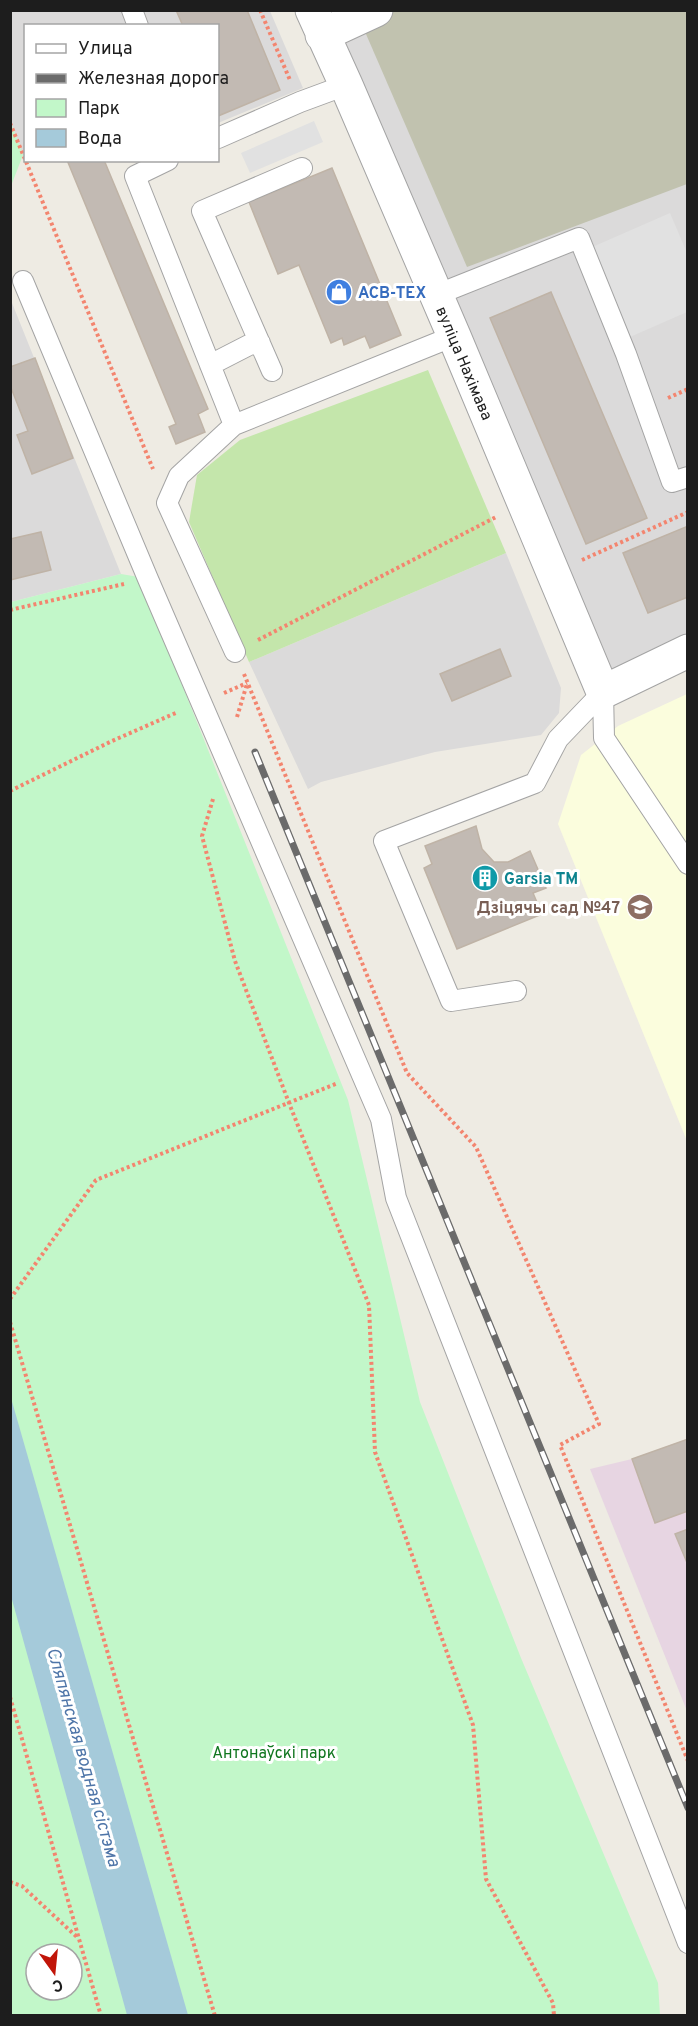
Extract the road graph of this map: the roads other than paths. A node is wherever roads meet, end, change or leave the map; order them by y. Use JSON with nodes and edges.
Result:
{"nodes":[{"id":1,"x":376,"y":10,"type":"edge"},
{"id":2,"x":317,"y":23,"type":"edge"},
{"id":3,"x":346,"y":85,"type":"junction"},
{"id":4,"x":219,"y":138,"type":"edge"},
{"id":5,"x":164,"y":162,"type":"edge"},
{"id":6,"x":302,"y":168,"type":"dead end"},
{"id":7,"x":23,"y":281,"type":"dead end"},
{"id":8,"x":436,"y":295,"type":"junction"},
{"id":9,"x":454,"y":336,"type":"junction"},
{"id":10,"x":260,"y":343,"type":"junction"},
{"id":11,"x":210,"y":365,"type":"junction"},
{"id":12,"x":272,"y":371,"type":"dead end"},
{"id":13,"x":234,"y":425,"type":"junction"},
{"id":14,"x":687,"y":477,"type":"edge"},
{"id":15,"x":687,"y":651,"type":"edge"},
{"id":16,"x":235,"y":652,"type":"road end"},
{"id":17,"x":603,"y":692,"type":"junction"},
{"id":18,"x":687,"y":864,"type":"edge"},
{"id":19,"x":516,"y":991,"type":"dead end"},
{"id":20,"x":687,"y":1943,"type":"edge"}],
"edges":[{"from":1,"to":2,"type":"street","name":"вуліца Нахімава"},
{"from":2,"to":3,"type":"street","name":"вуліца Нахімава"},
{"from":3,"to":4,"type":"lane"},
{"from":3,"to":8,"type":"street","name":"вуліца Нахімава"},
{"from":5,"to":11,"type":"lane"},
{"from":6,"to":10,"type":"lane"},
{"from":7,"to":20,"type":"lane"},
{"from":8,"to":9,"type":"street","name":"вуліца Нахімава"},
{"from":8,"to":14,"type":"lane"},
{"from":9,"to":13,"type":"lane"},
{"from":9,"to":17,"type":"street","name":"вуліца Нахімава"},
{"from":10,"to":11,"type":"lane"},
{"from":10,"to":12,"type":"lane"},
{"from":11,"to":13,"type":"lane"},
{"from":13,"to":16,"type":"lane"},
{"from":15,"to":17,"type":"street"},
{"from":17,"to":18,"type":"lane"},
{"from":17,"to":19,"type":"lane"}]}
